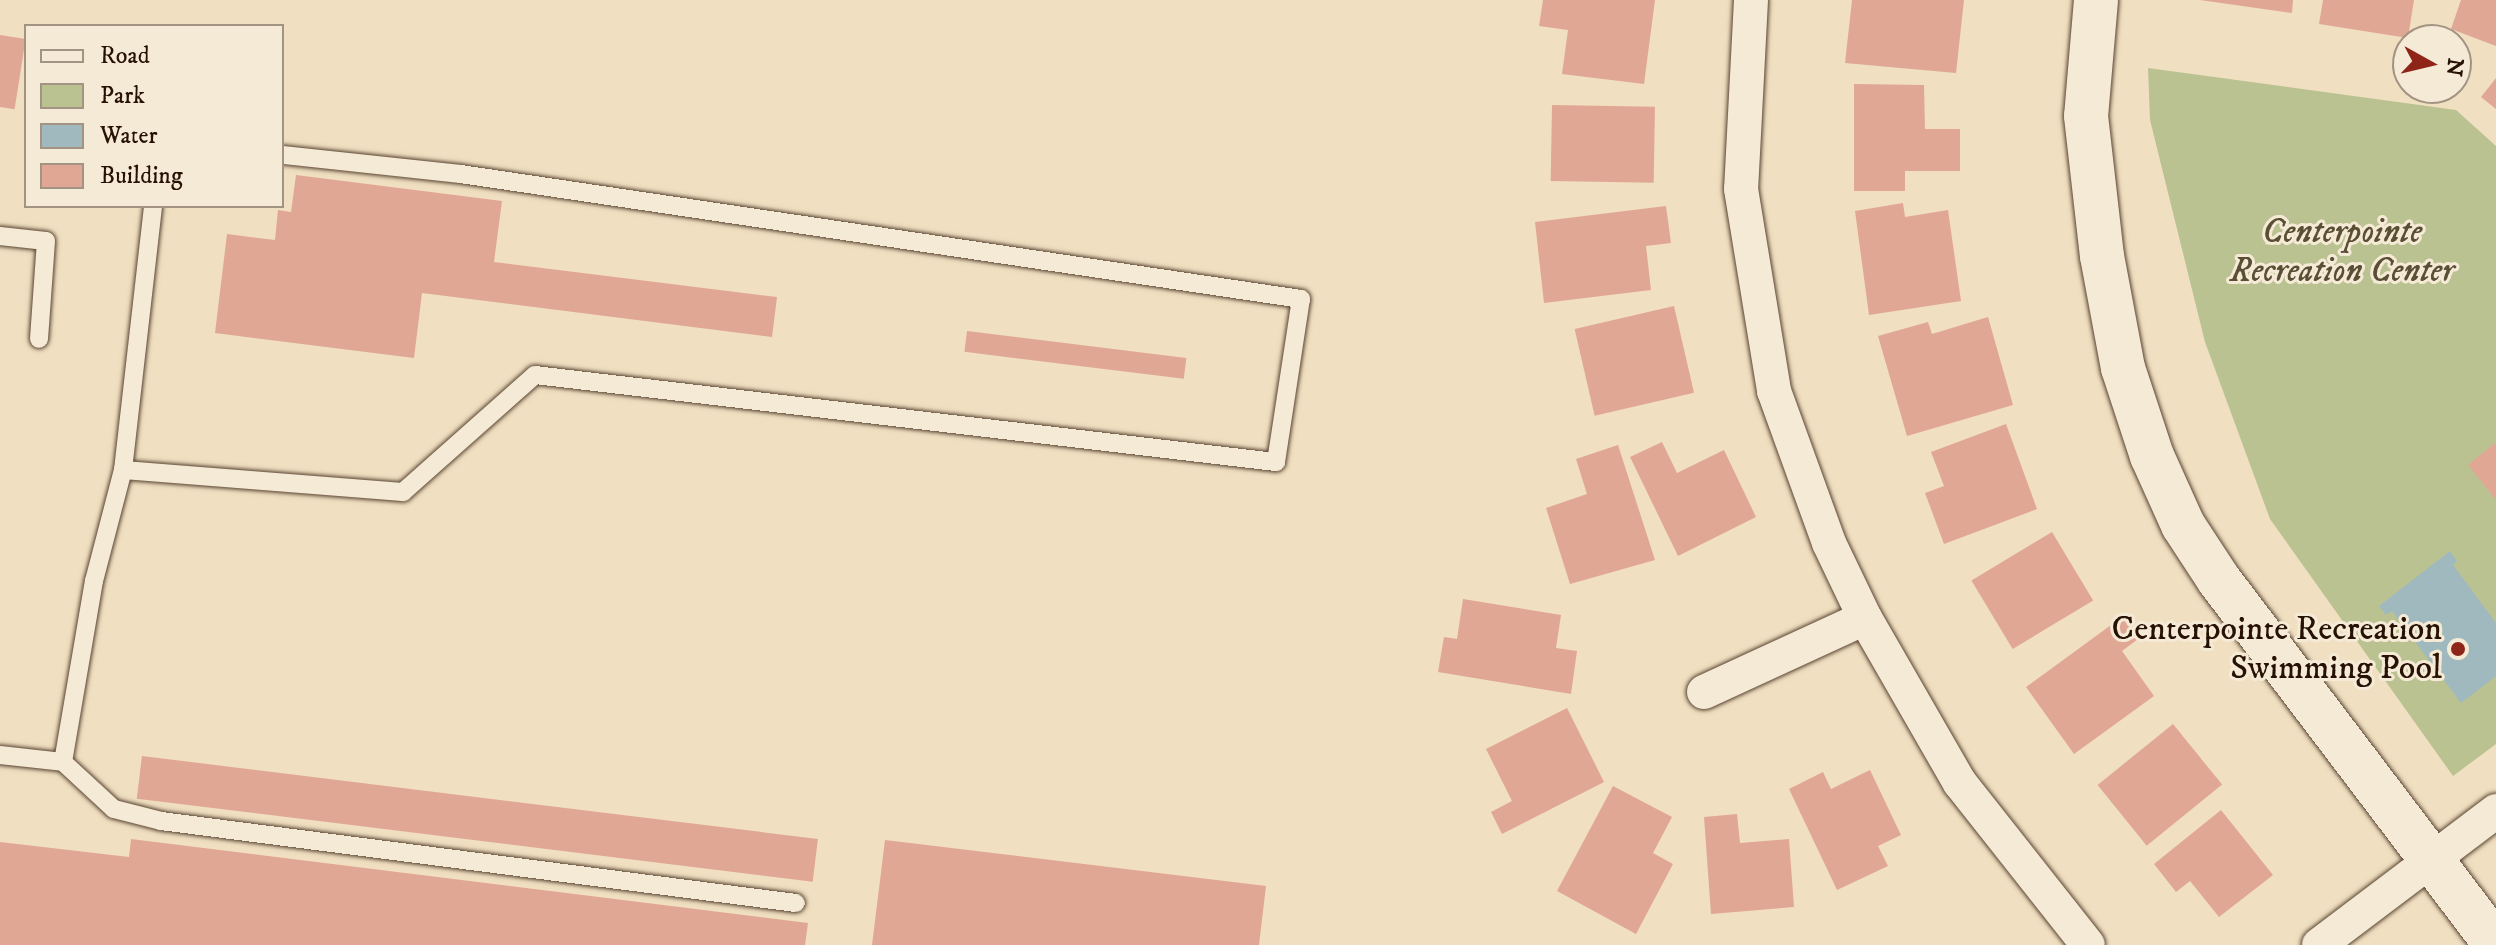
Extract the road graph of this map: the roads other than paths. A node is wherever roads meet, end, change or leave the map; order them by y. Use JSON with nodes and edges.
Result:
{"nodes":[{"id":1,"x":1751,"y":0,"type":"edge"},
{"id":2,"x":2096,"y":0,"type":"edge"},
{"id":3,"x":284,"y":155,"type":"edge"},
{"id":4,"x":153,"y":208,"type":"edge"},
{"id":5,"x":0,"y":236,"type":"edge"},
{"id":6,"x":39,"y":339,"type":"dead end"},
{"id":7,"x":123,"y":470,"type":"junction"},
{"id":8,"x":1865,"y":618,"type":"junction"},
{"id":9,"x":1704,"y":692,"type":"dead end"},
{"id":10,"x":0,"y":755,"type":"edge"},
{"id":11,"x":63,"y":762,"type":"junction"},
{"id":12,"x":2496,"y":811,"type":"edge"},
{"id":13,"x":2429,"y":862,"type":"junction"},
{"id":14,"x":796,"y":903,"type":"dead end"},
{"id":15,"x":2088,"y":945,"type":"edge"},
{"id":16,"x":2319,"y":945,"type":"edge"},
{"id":17,"x":2496,"y":945,"type":"edge"}],
"edges":[{"from":1,"to":8,"type":"street"},
{"from":2,"to":13,"type":"street"},
{"from":3,"to":7,"type":"lane"},
{"from":4,"to":7,"type":"lane"},
{"from":5,"to":6,"type":"lane"},
{"from":7,"to":11,"type":"lane"},
{"from":8,"to":9,"type":"street"},
{"from":8,"to":15,"type":"street"},
{"from":10,"to":11,"type":"lane"},
{"from":11,"to":14,"type":"lane"},
{"from":12,"to":13,"type":"street"},
{"from":13,"to":16,"type":"street"},
{"from":13,"to":17,"type":"street"}]}
